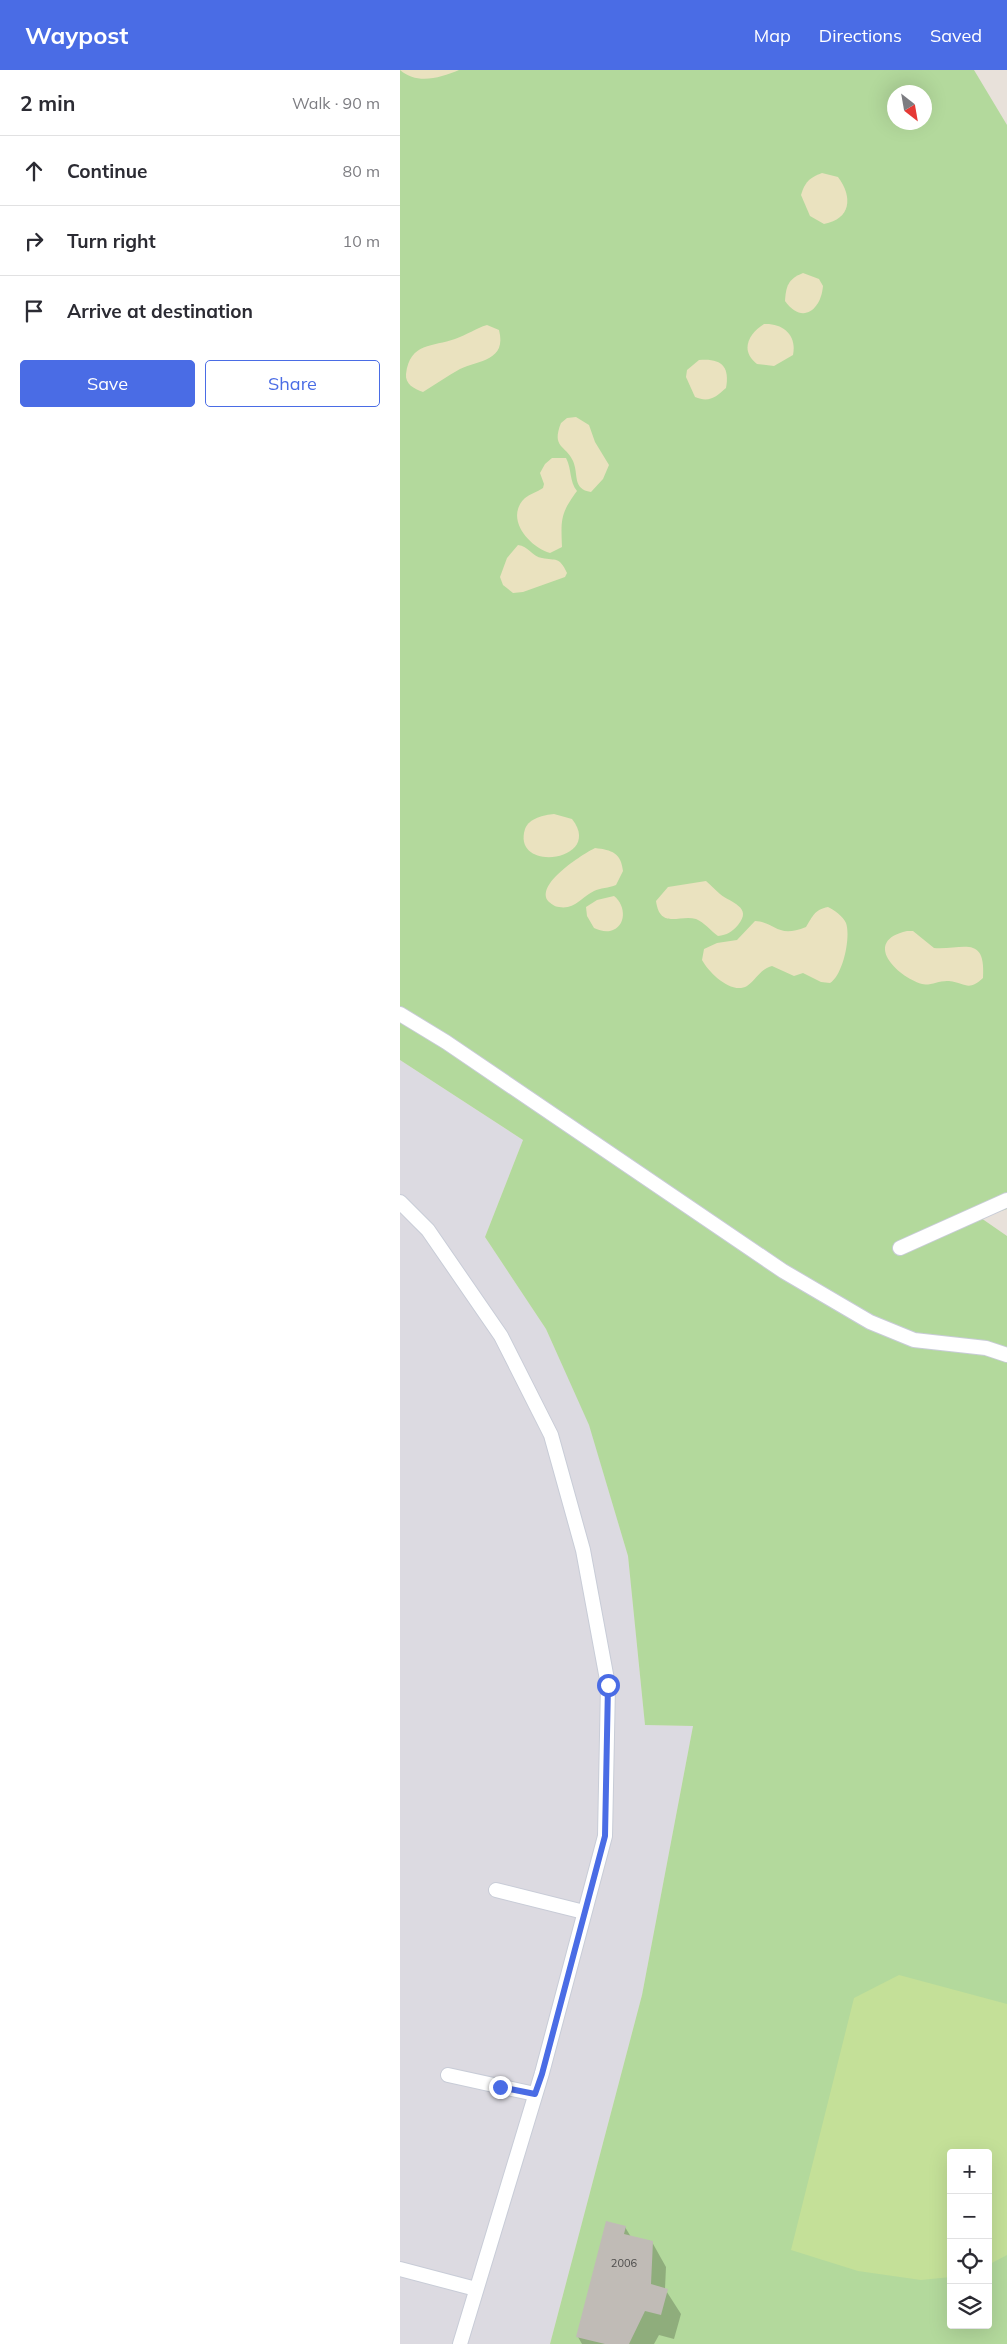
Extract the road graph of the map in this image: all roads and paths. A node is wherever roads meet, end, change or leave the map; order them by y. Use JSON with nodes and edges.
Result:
{"nodes":[{"id":1,"x":400,"y":1014,"type":"edge"},
{"id":2,"x":1007,"y":1200,"type":"edge"},
{"id":3,"x":400,"y":1202,"type":"edge"},
{"id":4,"x":900,"y":1248,"type":"dead end"},
{"id":5,"x":1007,"y":1355,"type":"edge"},
{"id":6,"x":496,"y":1890,"type":"dead end"},
{"id":7,"x":584,"y":1912,"type":"junction"},
{"id":8,"x":448,"y":2075,"type":"dead end"},
{"id":9,"x":535,"y":2094,"type":"junction"},
{"id":10,"x":400,"y":2269,"type":"edge"},
{"id":11,"x":476,"y":2288,"type":"junction"},
{"id":12,"x":460,"y":2344,"type":"edge"}],
"edges":[{"from":1,"to":5,"type":"lane"},
{"from":2,"to":4,"type":"lane"},
{"from":3,"to":7,"type":"lane"},
{"from":6,"to":7,"type":"lane"},
{"from":7,"to":9,"type":"lane"},
{"from":8,"to":9,"type":"lane"},
{"from":9,"to":11,"type":"lane"},
{"from":10,"to":11,"type":"lane"},
{"from":11,"to":12,"type":"lane"}]}
